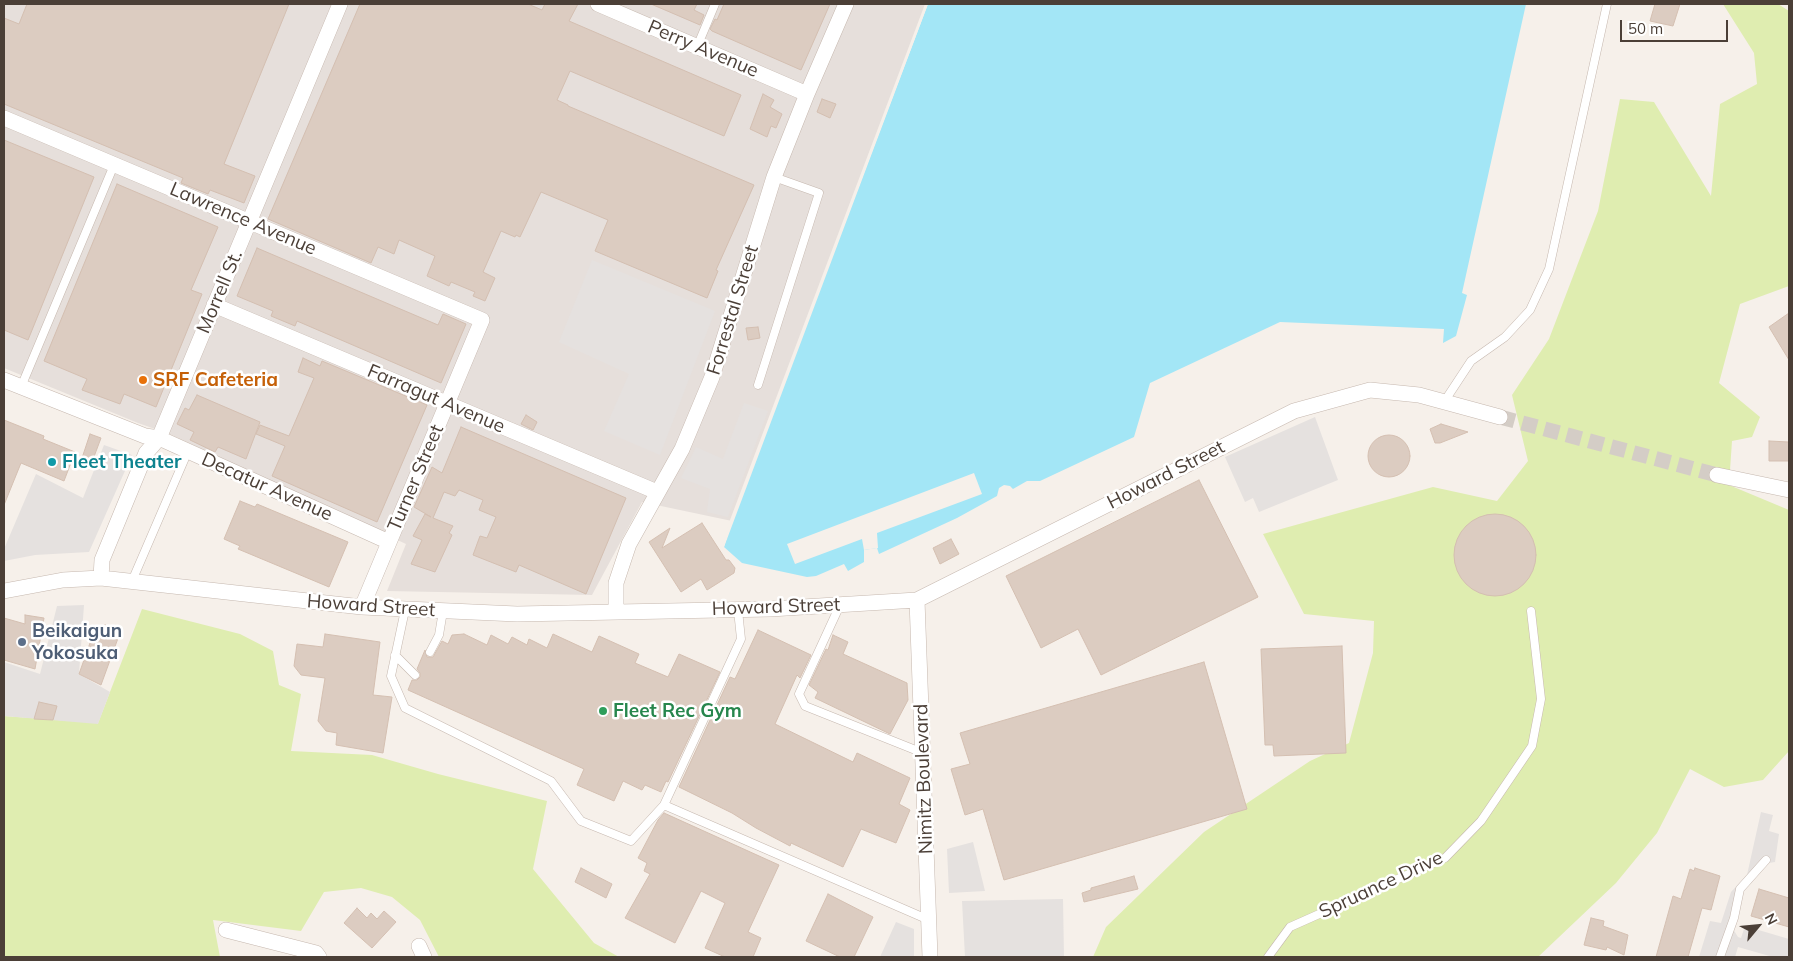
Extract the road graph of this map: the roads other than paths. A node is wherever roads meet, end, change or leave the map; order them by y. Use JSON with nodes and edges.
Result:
{"nodes":[{"id":1,"x":340,"y":4,"type":"edge"},
{"id":2,"x":598,"y":4,"type":"edge"},
{"id":3,"x":715,"y":4,"type":"edge"},
{"id":4,"x":846,"y":4,"type":"edge"},
{"id":5,"x":1607,"y":4,"type":"edge"},
{"id":6,"x":697,"y":47,"type":"junction"},
{"id":7,"x":807,"y":94,"type":"junction"},
{"id":8,"x":4,"y":118,"type":"edge"},
{"id":9,"x":114,"y":165,"type":"junction"},
{"id":10,"x":774,"y":177,"type":"junction"},
{"id":11,"x":249,"y":222,"type":"junction"},
{"id":12,"x":214,"y":305,"type":"junction"},
{"id":13,"x":482,"y":320,"type":"joint"},
{"id":14,"x":4,"y":380,"type":"edge"},
{"id":15,"x":758,"y":385,"type":"dead end"},
{"id":16,"x":21,"y":387,"type":"junction"},
{"id":17,"x":1444,"y":402,"type":"junction"},
{"id":18,"x":447,"y":404,"type":"junction"},
{"id":19,"x":1500,"y":416,"type":"tunnel mouth"},
{"id":20,"x":159,"y":438,"type":"junction"},
{"id":21,"x":188,"y":451,"type":"junction"},
{"id":22,"x":1717,"y":475,"type":"tunnel mouth"},
{"id":23,"x":1789,"y":490,"type":"edge"},
{"id":24,"x":657,"y":492,"type":"junction"},
{"id":25,"x":389,"y":542,"type":"junction"},
{"id":26,"x":101,"y":578,"type":"junction"},
{"id":27,"x":132,"y":581,"type":"junction"},
{"id":28,"x":4,"y":591,"type":"edge"},
{"id":29,"x":917,"y":600,"type":"junction"},
{"id":30,"x":840,"y":605,"type":"junction"},
{"id":31,"x":362,"y":608,"type":"junction"},
{"id":32,"x":404,"y":610,"type":"junction"},
{"id":33,"x":738,"y":610,"type":"junction"},
{"id":34,"x":443,"y":611,"type":"junction"},
{"id":35,"x":1531,"y":611,"type":"dead end"},
{"id":36,"x":616,"y":612,"type":"junction"},
{"id":37,"x":430,"y":652,"type":"dead end"},
{"id":38,"x":395,"y":655,"type":"junction"},
{"id":39,"x":414,"y":675,"type":"dead end"},
{"id":40,"x":923,"y":753,"type":"junction"},
{"id":41,"x":664,"y":805,"type":"junction"},
{"id":42,"x":1766,"y":860,"type":"dead end"},
{"id":43,"x":929,"y":920,"type":"junction"},
{"id":44,"x":226,"y":930,"type":"dead end"},
{"id":45,"x":320,"y":957,"type":"edge"},
{"id":46,"x":930,"y":957,"type":"edge"},
{"id":47,"x":1268,"y":957,"type":"edge"},
{"id":48,"x":1720,"y":957,"type":"edge"}],
"edges":[{"from":1,"to":11,"type":"street","name":"Morrell St."},
{"from":2,"to":6,"type":"street","name":"Perry Avenue"},
{"from":3,"to":6,"type":"lane"},
{"from":4,"to":7,"type":"street","name":"Forrestal Street"},
{"from":5,"to":17,"type":"lane"},
{"from":6,"to":7,"type":"street","name":"Perry Avenue"},
{"from":7,"to":10,"type":"street","name":"Forrestal Street"},
{"from":8,"to":9,"type":"street","name":"Lawrence Avenue"},
{"from":9,"to":11,"type":"street","name":"Lawrence Avenue"},
{"from":9,"to":16,"type":"lane"},
{"from":10,"to":15,"type":"lane"},
{"from":10,"to":24,"type":"street","name":"Forrestal Street"},
{"from":11,"to":12,"type":"street","name":"Morrell St."},
{"from":11,"to":13,"type":"street","name":"Lawrence Avenue"},
{"from":12,"to":18,"type":"street","name":"Farragut Avenue"},
{"from":12,"to":20,"type":"street","name":"Morrell St."},
{"from":13,"to":18,"type":"street","name":"Turner Street"},
{"from":14,"to":16,"type":"street","name":"Decatur Avenue"},
{"from":16,"to":20,"type":"street","name":"Decatur Avenue"},
{"from":17,"to":19,"type":"street","name":"Howard Street"},
{"from":17,"to":29,"type":"street","name":"Howard Street"},
{"from":18,"to":24,"type":"street","name":"Farragut Avenue"},
{"from":18,"to":25,"type":"street","name":"Turner Street"},
{"from":20,"to":21,"type":"street","name":"Decatur Avenue"},
{"from":20,"to":26,"type":"street","name":"Morrell St."},
{"from":21,"to":25,"type":"street","name":"Decatur Avenue"},
{"from":21,"to":27,"type":"lane"},
{"from":22,"to":23,"type":"street"},
{"from":24,"to":36,"type":"street","name":"Forrestal Street"},
{"from":25,"to":31,"type":"street","name":"Turner Street"},
{"from":26,"to":27,"type":"street","name":"Howard Street"},
{"from":26,"to":28,"type":"street","name":"Howard Street"},
{"from":27,"to":31,"type":"street","name":"Howard Street"},
{"from":29,"to":30,"type":"street","name":"Howard Street"},
{"from":29,"to":40,"type":"street","name":"Nimitz Boulevard"},
{"from":30,"to":33,"type":"street","name":"Howard Street"},
{"from":30,"to":40,"type":"lane"},
{"from":31,"to":32,"type":"street","name":"Howard Street"},
{"from":32,"to":34,"type":"street","name":"Howard Street"},
{"from":32,"to":38,"type":"lane"},
{"from":33,"to":36,"type":"street","name":"Howard Street"},
{"from":33,"to":41,"type":"lane"},
{"from":34,"to":36,"type":"street","name":"Howard Street"},
{"from":34,"to":37,"type":"lane"},
{"from":35,"to":47,"type":"lane","name":"Spruance Drive"},
{"from":38,"to":39,"type":"lane"},
{"from":38,"to":41,"type":"lane"},
{"from":40,"to":43,"type":"street","name":"Nimitz Boulevard"},
{"from":41,"to":43,"type":"lane"},
{"from":42,"to":48,"type":"lane"},
{"from":43,"to":46,"type":"street","name":"Nimitz Boulevard"},
{"from":44,"to":45,"type":"street"}]}
